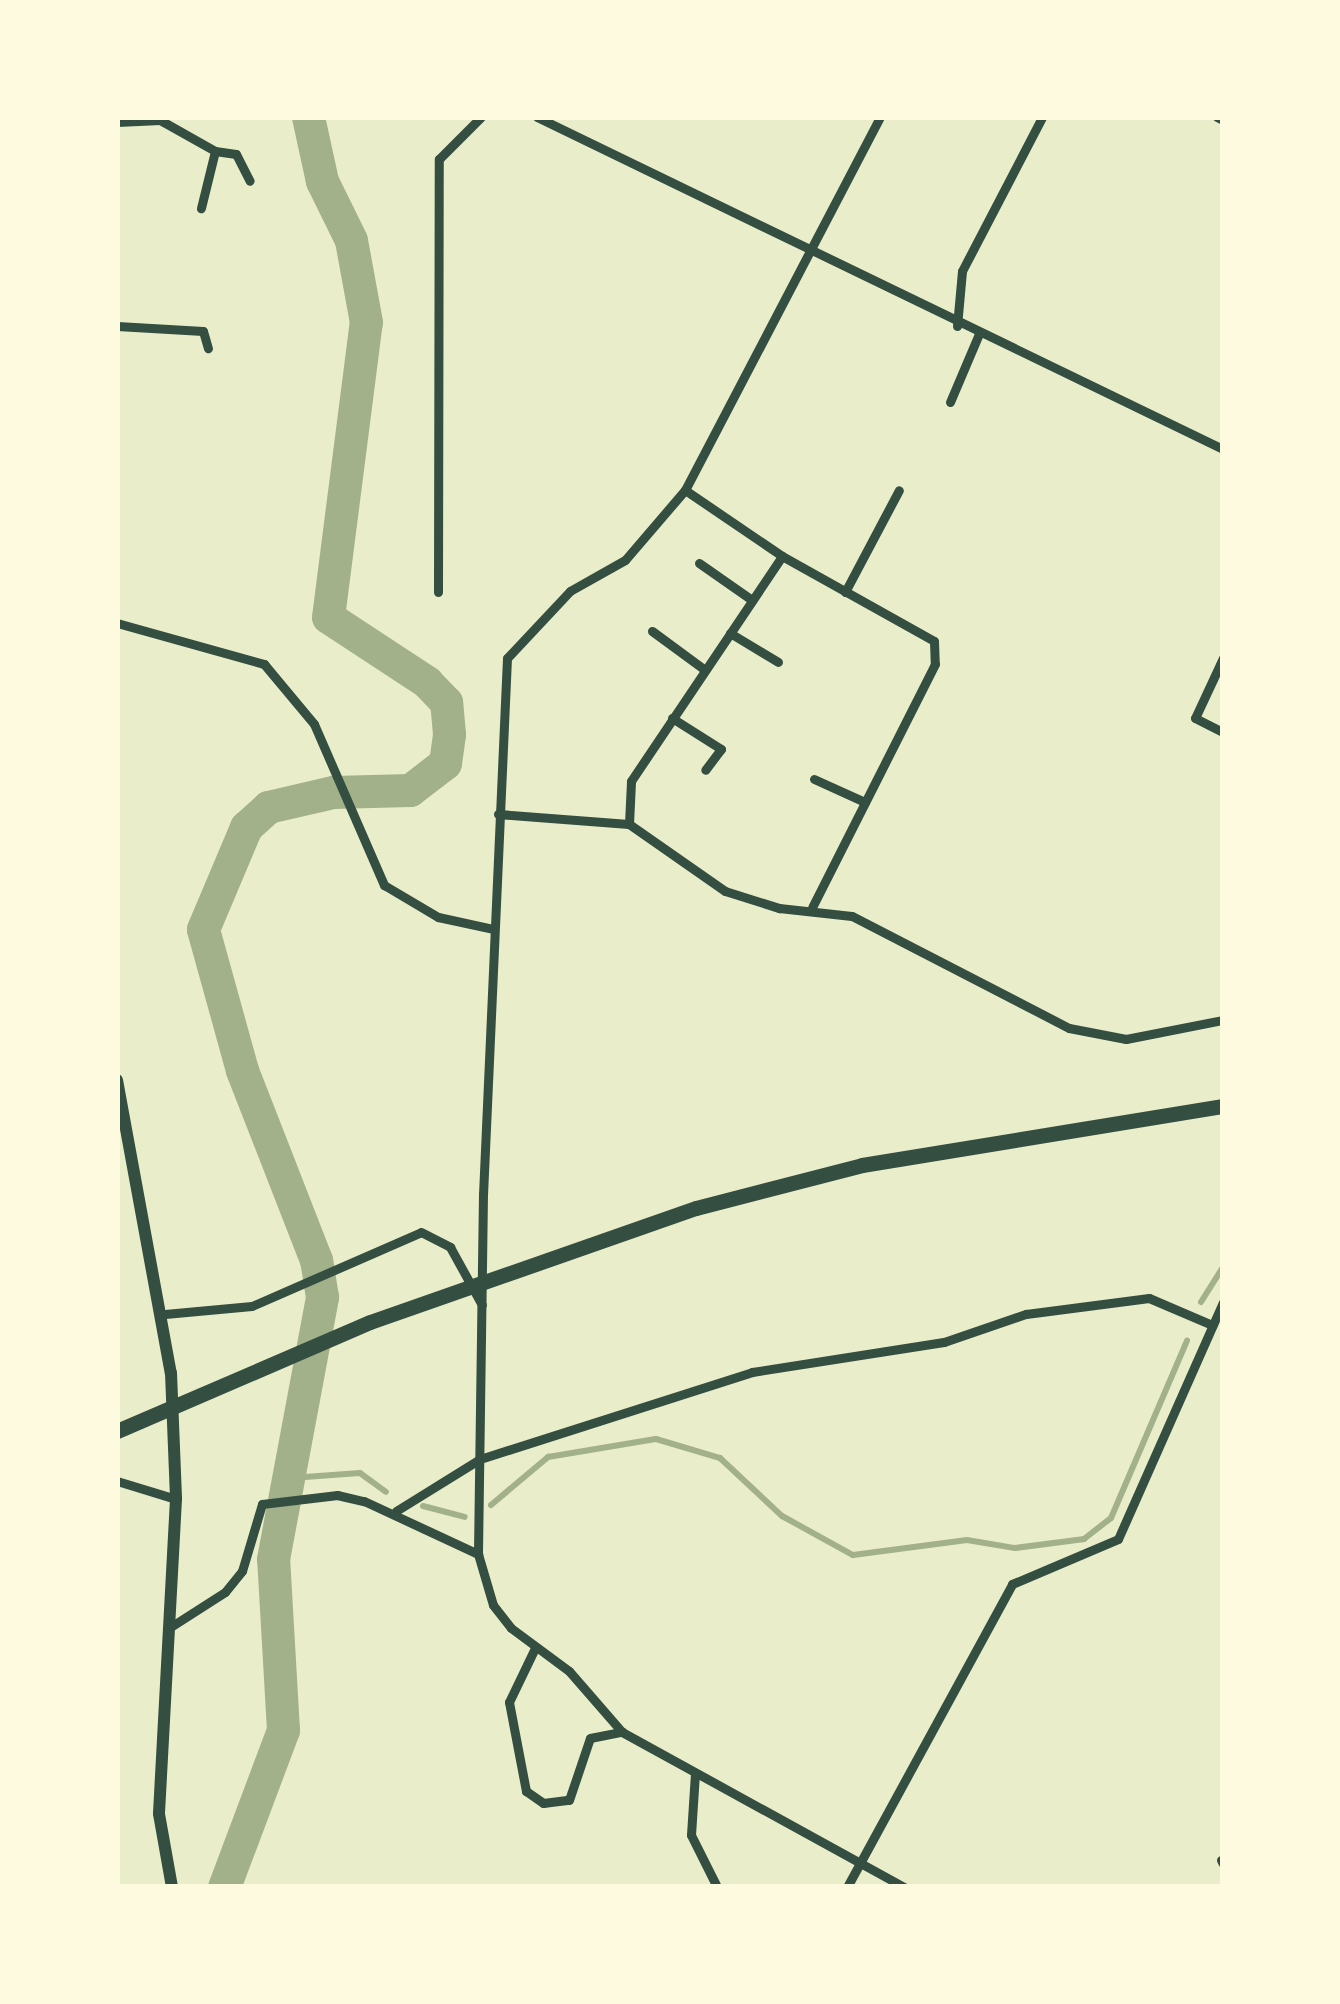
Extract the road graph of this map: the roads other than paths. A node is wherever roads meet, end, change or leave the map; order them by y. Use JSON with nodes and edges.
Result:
{"nodes":[{"id":1,"x":481,"y":117,"type":"edge"},
{"id":2,"x":539,"y":117,"type":"edge"},
{"id":3,"x":880,"y":117,"type":"edge"},
{"id":4,"x":1042,"y":117,"type":"edge"},
{"id":5,"x":117,"y":122,"type":"edge"},
{"id":6,"x":215,"y":151,"type":"junction"},
{"id":7,"x":250,"y":181,"type":"dead end"},
{"id":8,"x":202,"y":208,"type":"dead end"},
{"id":9,"x":811,"y":251,"type":"junction"},
{"id":10,"x":117,"y":326,"type":"edge"},
{"id":11,"x":957,"y":326,"type":"junction"},
{"id":12,"x":978,"y":336,"type":"junction"},
{"id":13,"x":208,"y":348,"type":"dead end"},
{"id":14,"x":950,"y":402,"type":"dead end"},
{"id":15,"x":1223,"y":449,"type":"edge"},
{"id":16,"x":685,"y":490,"type":"junction"},
{"id":17,"x":899,"y":490,"type":"dead end"},
{"id":18,"x":782,"y":556,"type":"junction"},
{"id":19,"x":700,"y":563,"type":"dead end"},
{"id":20,"x":438,"y":592,"type":"dead end"},
{"id":21,"x":845,"y":592,"type":"junction"},
{"id":22,"x":752,"y":600,"type":"junction"},
{"id":23,"x":117,"y":623,"type":"edge"},
{"id":24,"x":652,"y":631,"type":"dead end"},
{"id":25,"x":730,"y":633,"type":"junction"},
{"id":26,"x":1223,"y":658,"type":"edge"},
{"id":27,"x":778,"y":662,"type":"dead end"},
{"id":28,"x":705,"y":670,"type":"junction"},
{"id":29,"x":672,"y":718,"type":"junction"},
{"id":30,"x":1223,"y":732,"type":"edge"},
{"id":31,"x":705,"y":770,"type":"dead end"},
{"id":32,"x":814,"y":779,"type":"dead end"},
{"id":33,"x":865,"y":802,"type":"junction"},
{"id":34,"x":498,"y":814,"type":"junction"},
{"id":35,"x":629,"y":824,"type":"junction"},
{"id":36,"x":812,"y":908,"type":"junction"},
{"id":37,"x":493,"y":929,"type":"junction"},
{"id":38,"x":1223,"y":1020,"type":"edge"},
{"id":39,"x":117,"y":1080,"type":"edge"},
{"id":40,"x":1223,"y":1106,"type":"edge"},
{"id":41,"x":1223,"y":1302,"type":"edge"},
{"id":42,"x":484,"y":1309,"type":"junction"},
{"id":43,"x":165,"y":1314,"type":"junction"},
{"id":44,"x":1212,"y":1325,"type":"junction"},
{"id":45,"x":117,"y":1431,"type":"edge"},
{"id":46,"x":480,"y":1459,"type":"junction"},
{"id":47,"x":117,"y":1481,"type":"edge"},
{"id":48,"x":176,"y":1499,"type":"junction"},
{"id":49,"x":396,"y":1510,"type":"junction"},
{"id":50,"x":478,"y":1554,"type":"junction"},
{"id":51,"x":172,"y":1626,"type":"junction"},
{"id":52,"x":536,"y":1648,"type":"junction"},
{"id":53,"x":622,"y":1732,"type":"junction"},
{"id":54,"x":695,"y":1773,"type":"junction"},
{"id":55,"x":861,"y":1865,"type":"junction"},
{"id":56,"x":172,"y":1887,"type":"edge"},
{"id":57,"x":717,"y":1887,"type":"edge"},
{"id":58,"x":847,"y":1887,"type":"edge"},
{"id":59,"x":904,"y":1887,"type":"edge"}],
"edges":[{"from":1,"to":20,"type":"street"},
{"from":2,"to":9,"type":"street"},
{"from":3,"to":9,"type":"street"},
{"from":4,"to":11,"type":"street"},
{"from":5,"to":6,"type":"street"},
{"from":6,"to":7,"type":"street"},
{"from":6,"to":8,"type":"street"},
{"from":9,"to":11,"type":"street"},
{"from":9,"to":16,"type":"street"},
{"from":10,"to":13,"type":"street"},
{"from":11,"to":12,"type":"street"},
{"from":12,"to":14,"type":"street"},
{"from":12,"to":15,"type":"street"},
{"from":16,"to":18,"type":"street"},
{"from":16,"to":34,"type":"street"},
{"from":17,"to":21,"type":"street"},
{"from":18,"to":21,"type":"street"},
{"from":18,"to":22,"type":"street"},
{"from":19,"to":22,"type":"street"},
{"from":21,"to":33,"type":"street"},
{"from":22,"to":25,"type":"street"},
{"from":23,"to":37,"type":"street"},
{"from":24,"to":28,"type":"street"},
{"from":25,"to":27,"type":"street"},
{"from":25,"to":28,"type":"street"},
{"from":26,"to":30,"type":"street"},
{"from":28,"to":29,"type":"street"},
{"from":29,"to":31,"type":"street"},
{"from":29,"to":35,"type":"street"},
{"from":32,"to":33,"type":"street"},
{"from":33,"to":36,"type":"street"},
{"from":34,"to":35,"type":"street"},
{"from":34,"to":37,"type":"street"},
{"from":35,"to":36,"type":"street"},
{"from":36,"to":38,"type":"street"},
{"from":37,"to":42,"type":"street"},
{"from":39,"to":43,"type":"main road"},
{"from":40,"to":45,"type":"highway"},
{"from":41,"to":44,"type":"street"},
{"from":42,"to":43,"type":"street"},
{"from":42,"to":46,"type":"street"},
{"from":43,"to":48,"type":"main road"},
{"from":44,"to":46,"type":"street"},
{"from":44,"to":55,"type":"street"},
{"from":46,"to":49,"type":"street"},
{"from":46,"to":50,"type":"street"},
{"from":47,"to":48,"type":"street"},
{"from":48,"to":51,"type":"main road"},
{"from":49,"to":50,"type":"street"},
{"from":49,"to":51,"type":"street"},
{"from":50,"to":52,"type":"street"},
{"from":51,"to":56,"type":"main road"},
{"from":52,"to":53,"type":"street"},
{"from":52,"to":53,"type":"street"},
{"from":53,"to":54,"type":"street"},
{"from":54,"to":55,"type":"street"},
{"from":54,"to":57,"type":"street"},
{"from":55,"to":58,"type":"street"},
{"from":55,"to":59,"type":"street"}]}
